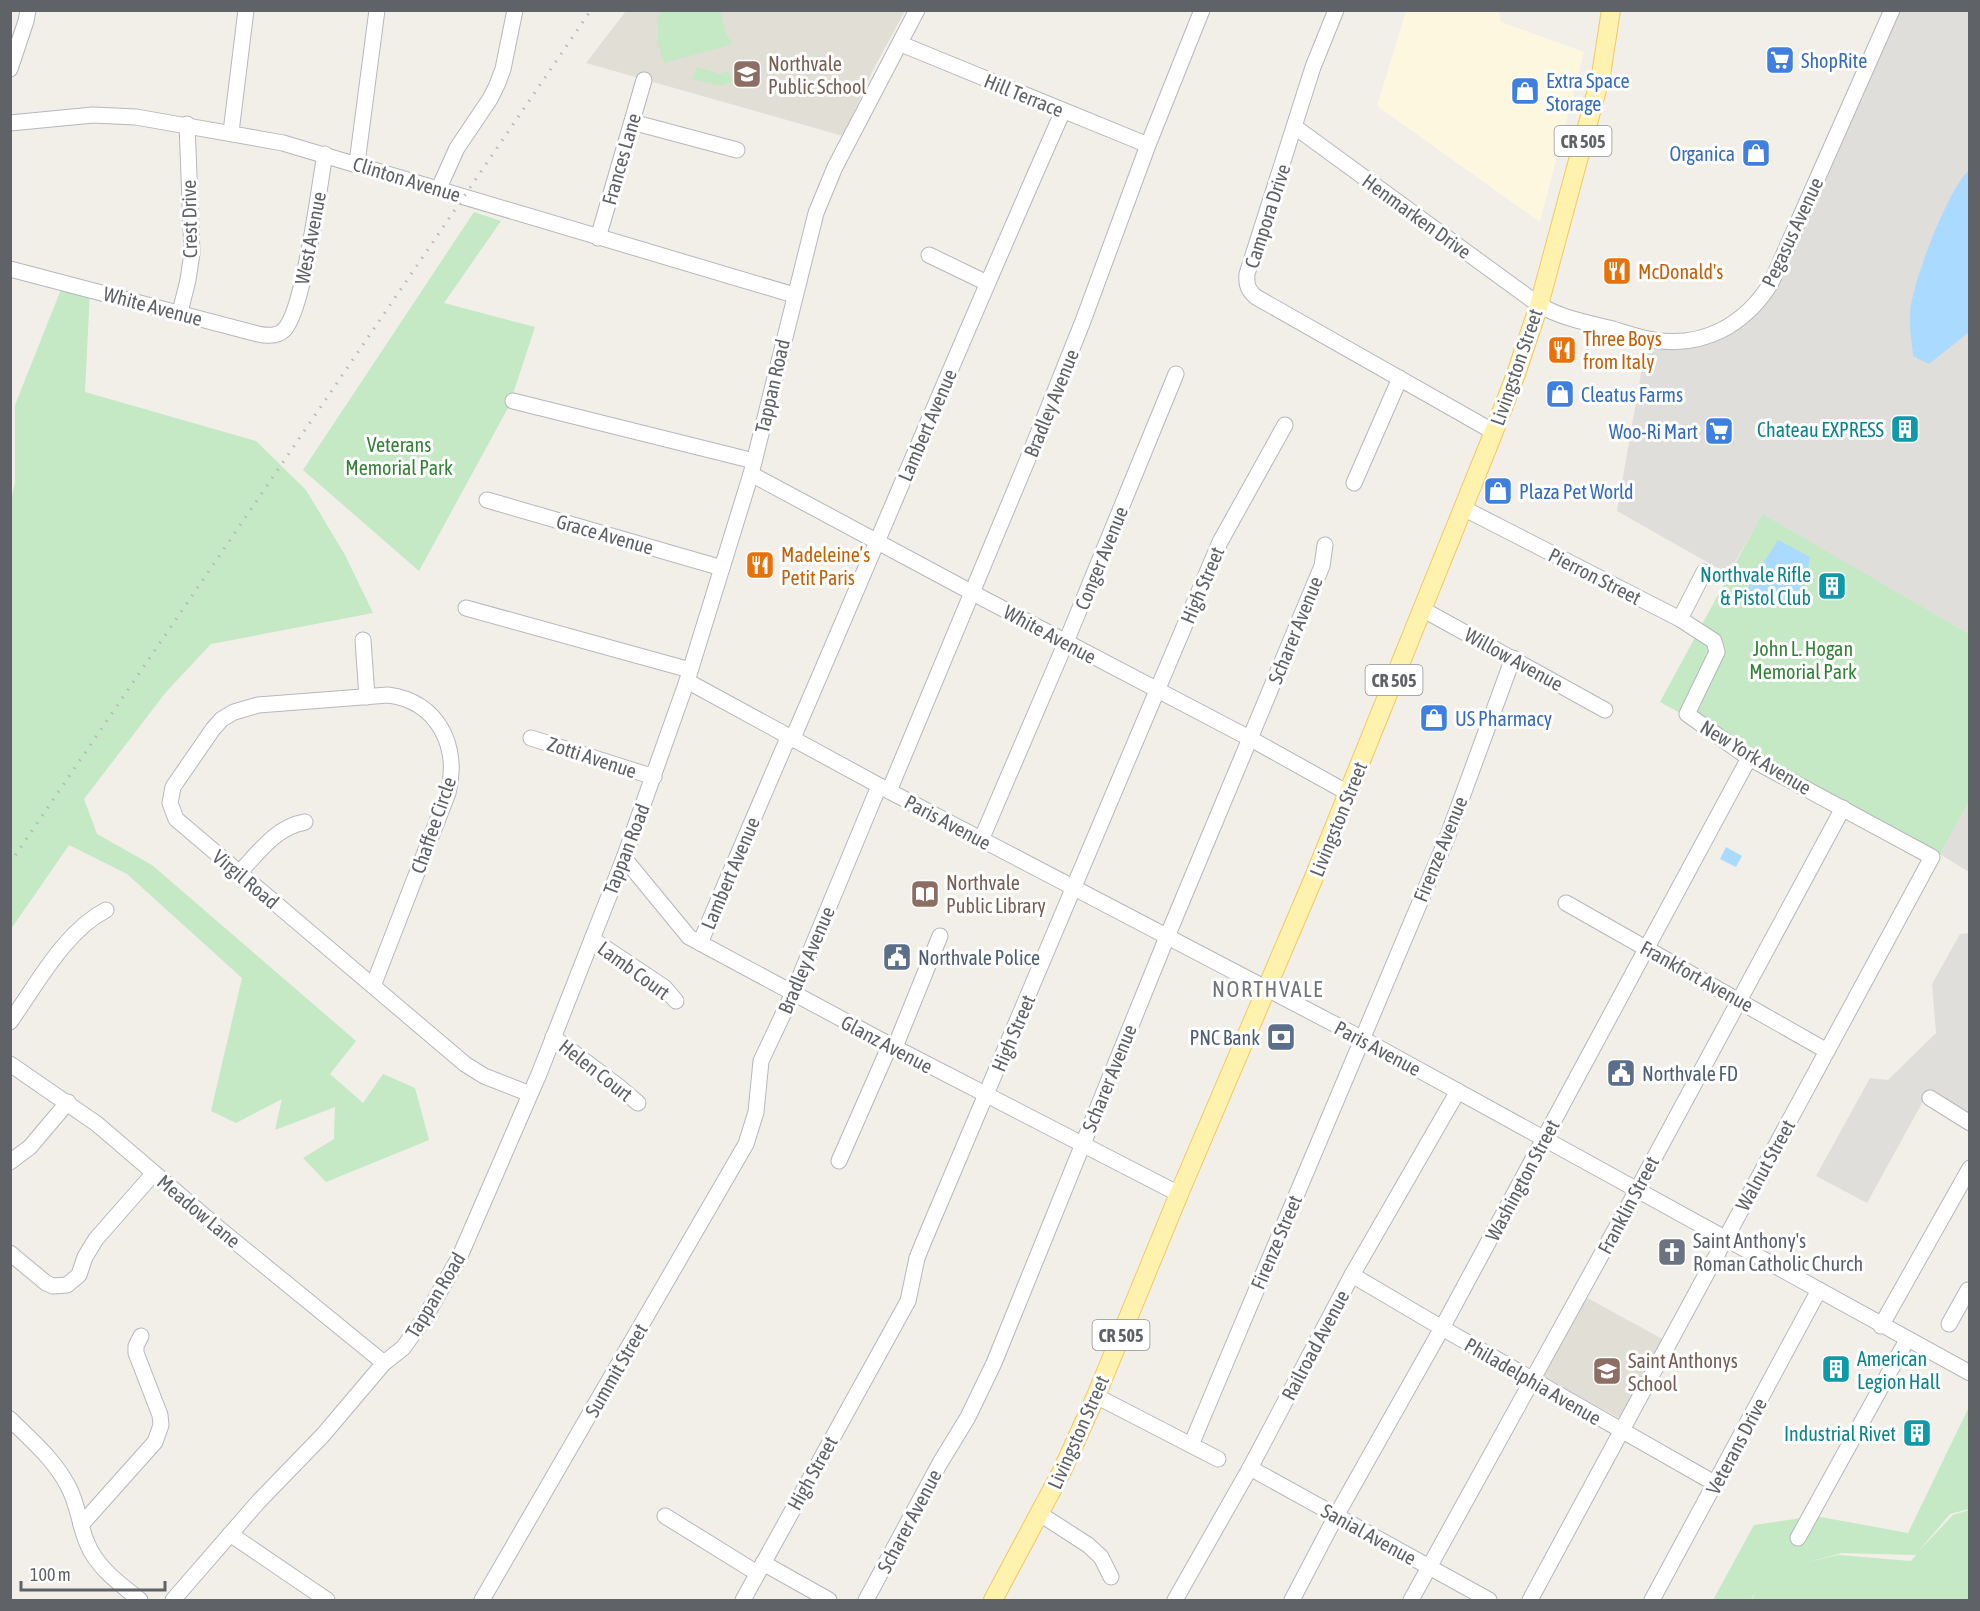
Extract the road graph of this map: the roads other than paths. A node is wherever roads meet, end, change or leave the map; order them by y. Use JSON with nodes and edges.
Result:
{"nodes":[{"id":1,"x":28,"y":10,"type":"edge"},
{"id":2,"x":246,"y":10,"type":"edge"},
{"id":3,"x":377,"y":10,"type":"edge"},
{"id":4,"x":515,"y":10,"type":"edge"},
{"id":5,"x":917,"y":10,"type":"edge"},
{"id":6,"x":1202,"y":10,"type":"edge"},
{"id":7,"x":1336,"y":10,"type":"edge"},
{"id":8,"x":1611,"y":10,"type":"edge"},
{"id":9,"x":1892,"y":10,"type":"edge"},
{"id":10,"x":901,"y":44,"type":"junction"},
{"id":11,"x":10,"y":69,"type":"edge"},
{"id":12,"x":644,"y":80,"type":"dead end"},
{"id":13,"x":1063,"y":111,"type":"junction"},
{"id":14,"x":632,"y":122,"type":"junction"},
{"id":15,"x":10,"y":123,"type":"edge"},
{"id":16,"x":187,"y":124,"type":"junction"},
{"id":17,"x":1295,"y":127,"type":"junction"},
{"id":18,"x":231,"y":132,"type":"junction"},
{"id":19,"x":1148,"y":145,"type":"junction"},
{"id":20,"x":737,"y":150,"type":"dead end"},
{"id":21,"x":325,"y":154,"type":"junction"},
{"id":22,"x":357,"y":163,"type":"junction"},
{"id":23,"x":439,"y":189,"type":"junction"},
{"id":24,"x":598,"y":238,"type":"junction"},
{"id":25,"x":929,"y":255,"type":"dead end"},
{"id":26,"x":10,"y":269,"type":"edge"},
{"id":27,"x":987,"y":283,"type":"junction"},
{"id":28,"x":794,"y":296,"type":"junction"},
{"id":29,"x":1539,"y":304,"type":"junction"},
{"id":30,"x":180,"y":312,"type":"junction"},
{"id":31,"x":290,"y":321,"type":"joint"},
{"id":32,"x":1176,"y":374,"type":"dead end"},
{"id":33,"x":1400,"y":378,"type":"junction"},
{"id":34,"x":513,"y":401,"type":"dead end"},
{"id":35,"x":1286,"y":425,"type":"dead end"},
{"id":36,"x":1494,"y":432,"type":"junction"},
{"id":37,"x":752,"y":467,"type":"junction"},
{"id":38,"x":1354,"y":483,"type":"dead end"},
{"id":39,"x":487,"y":500,"type":"dead end"},
{"id":40,"x":1463,"y":508,"type":"junction"},
{"id":41,"x":878,"y":542,"type":"junction"},
{"id":42,"x":1325,"y":544,"type":"dead end"},
{"id":43,"x":722,"y":568,"type":"junction"},
{"id":44,"x":1704,"y":572,"type":"dead end"},
{"id":45,"x":971,"y":592,"type":"junction"},
{"id":46,"x":466,"y":608,"type":"dead end"},
{"id":47,"x":1422,"y":609,"type":"junction"},
{"id":48,"x":1680,"y":619,"type":"junction"},
{"id":49,"x":363,"y":640,"type":"dead end"},
{"id":50,"x":1066,"y":642,"type":"junction"},
{"id":51,"x":1513,"y":658,"type":"junction"},
{"id":52,"x":688,"y":676,"type":"junction"},
{"id":53,"x":1157,"y":690,"type":"junction"},
{"id":54,"x":367,"y":697,"type":"junction"},
{"id":55,"x":1605,"y":710,"type":"dead end"},
{"id":56,"x":531,"y":738,"type":"dead end"},
{"id":57,"x":790,"y":739,"type":"junction"},
{"id":58,"x":1251,"y":739,"type":"junction"},
{"id":59,"x":1749,"y":758,"type":"junction"},
{"id":60,"x":654,"y":777,"type":"junction"},
{"id":61,"x":884,"y":788,"type":"junction"},
{"id":62,"x":1348,"y":793,"type":"junction"},
{"id":63,"x":1843,"y":808,"type":"junction"},
{"id":64,"x":305,"y":822,"type":"dead end"},
{"id":65,"x":981,"y":840,"type":"junction"},
{"id":66,"x":624,"y":858,"type":"junction"},
{"id":67,"x":1932,"y":858,"type":"joint"},
{"id":68,"x":239,"y":873,"type":"junction"},
{"id":69,"x":1075,"y":888,"type":"junction"},
{"id":70,"x":1566,"y":903,"type":"dead end"},
{"id":71,"x":106,"y":910,"type":"dead end"},
{"id":72,"x":940,"y":936,"type":"dead end"},
{"id":73,"x":1167,"y":937,"type":"junction"},
{"id":74,"x":592,"y":939,"type":"junction"},
{"id":75,"x":700,"y":943,"type":"junction"},
{"id":76,"x":1647,"y":948,"type":"junction"},
{"id":77,"x":373,"y":986,"type":"junction"},
{"id":78,"x":1268,"y":989,"type":"junction"},
{"id":79,"x":793,"y":993,"type":"junction"},
{"id":80,"x":1738,"y":999,"type":"junction"},
{"id":81,"x":676,"y":1001,"type":"dead end"},
{"id":82,"x":10,"y":1022,"type":"edge"},
{"id":83,"x":553,"y":1037,"type":"junction"},
{"id":84,"x":1361,"y":1038,"type":"junction"},
{"id":85,"x":892,"y":1046,"type":"junction"},
{"id":86,"x":1827,"y":1051,"type":"junction"},
{"id":87,"x":10,"y":1064,"type":"edge"},
{"id":88,"x":1458,"y":1091,"type":"junction"},
{"id":89,"x":530,"y":1094,"type":"junction"},
{"id":90,"x":986,"y":1096,"type":"junction"},
{"id":91,"x":1930,"y":1098,"type":"dead end"},
{"id":92,"x":68,"y":1102,"type":"junction"},
{"id":93,"x":638,"y":1103,"type":"dead end"},
{"id":94,"x":1970,"y":1123,"type":"edge"},
{"id":95,"x":1544,"y":1137,"type":"junction"},
{"id":96,"x":748,"y":1138,"type":"joint"},
{"id":97,"x":1082,"y":1145,"type":"junction"},
{"id":98,"x":839,"y":1161,"type":"dead end"},
{"id":99,"x":10,"y":1162,"type":"edge"},
{"id":100,"x":1970,"y":1168,"type":"edge"},
{"id":101,"x":154,"y":1173,"type":"junction"},
{"id":102,"x":1637,"y":1190,"type":"junction"},
{"id":103,"x":1179,"y":1194,"type":"junction"},
{"id":104,"x":1725,"y":1239,"type":"junction"},
{"id":105,"x":10,"y":1252,"type":"edge"},
{"id":106,"x":1352,"y":1275,"type":"junction"},
{"id":107,"x":1819,"y":1290,"type":"junction"},
{"id":108,"x":1969,"y":1290,"type":"edge"},
{"id":109,"x":1950,"y":1324,"type":"dead end"},
{"id":110,"x":1881,"y":1326,"type":"junction"},
{"id":111,"x":1442,"y":1329,"type":"junction"},
{"id":112,"x":141,"y":1336,"type":"dead end"},
{"id":113,"x":1907,"y":1340,"type":"junction"},
{"id":114,"x":384,"y":1363,"type":"junction"},
{"id":115,"x":1970,"y":1373,"type":"edge"},
{"id":116,"x":1533,"y":1380,"type":"junction"},
{"id":117,"x":1096,"y":1396,"type":"junction"},
{"id":118,"x":10,"y":1419,"type":"edge"},
{"id":119,"x":1623,"y":1432,"type":"junction"},
{"id":120,"x":1191,"y":1445,"type":"junction"},
{"id":121,"x":1218,"y":1459,"type":"dead end"},
{"id":122,"x":1250,"y":1468,"type":"junction"},
{"id":123,"x":1716,"y":1484,"type":"junction"},
{"id":124,"x":1040,"y":1514,"type":"junction"},
{"id":125,"x":665,"y":1516,"type":"dead end"},
{"id":126,"x":1336,"y":1516,"type":"junction"},
{"id":127,"x":81,"y":1525,"type":"junction"},
{"id":128,"x":230,"y":1533,"type":"junction"},
{"id":129,"x":1798,"y":1538,"type":"dead end"},
{"id":130,"x":1429,"y":1567,"type":"junction"},
{"id":131,"x":760,"y":1568,"type":"junction"},
{"id":132,"x":1110,"y":1577,"type":"dead end"},
{"id":133,"x":140,"y":1600,"type":"edge"},
{"id":134,"x":172,"y":1600,"type":"edge"},
{"id":135,"x":327,"y":1600,"type":"edge"},
{"id":136,"x":482,"y":1600,"type":"edge"},
{"id":137,"x":743,"y":1600,"type":"edge"},
{"id":138,"x":829,"y":1600,"type":"edge"},
{"id":139,"x":866,"y":1600,"type":"edge"},
{"id":140,"x":993,"y":1600,"type":"edge"},
{"id":141,"x":1175,"y":1600,"type":"edge"},
{"id":142,"x":1292,"y":1600,"type":"edge"},
{"id":143,"x":1411,"y":1600,"type":"edge"},
{"id":144,"x":1489,"y":1600,"type":"edge"},
{"id":145,"x":1530,"y":1600,"type":"edge"},
{"id":146,"x":1653,"y":1600,"type":"edge"}],
"edges":[{"from":1,"to":11,"type":"street"},
{"from":2,"to":18,"type":"street"},
{"from":3,"to":22,"type":"street"},
{"from":4,"to":23,"type":"street"},
{"from":5,"to":10,"type":"street","name":"Tappan Road"},
{"from":6,"to":19,"type":"street","name":"Bradley Avenue"},
{"from":7,"to":17,"type":"street","name":"Campora Drive"},
{"from":8,"to":29,"type":"main road","name":"Livingston Street","number":"CR 505"},
{"from":9,"to":29,"type":"street","name":"Pegasus Avenue"},
{"from":10,"to":13,"type":"street","name":"Hill Terrace"},
{"from":10,"to":28,"type":"street","name":"Tappan Road"},
{"from":12,"to":14,"type":"street","name":"Frances Lane"},
{"from":13,"to":19,"type":"street","name":"Hill Terrace"},
{"from":13,"to":27,"type":"street","name":"Lambert Avenue"},
{"from":14,"to":20,"type":"street"},
{"from":14,"to":24,"type":"street","name":"Frances Lane"},
{"from":15,"to":16,"type":"street","name":"Clinton Avenue"},
{"from":16,"to":18,"type":"street","name":"Clinton Avenue"},
{"from":16,"to":30,"type":"street","name":"Crest Drive"},
{"from":17,"to":29,"type":"street","name":"Henmarken Drive"},
{"from":17,"to":33,"type":"street","name":"Campora Drive"},
{"from":18,"to":21,"type":"street","name":"Clinton Avenue"},
{"from":19,"to":45,"type":"street","name":"Bradley Avenue"},
{"from":21,"to":22,"type":"street","name":"Clinton Avenue"},
{"from":21,"to":31,"type":"street","name":"West Avenue"},
{"from":22,"to":23,"type":"street","name":"Clinton Avenue"},
{"from":23,"to":24,"type":"street","name":"Clinton Avenue"},
{"from":24,"to":28,"type":"street","name":"Clinton Avenue"},
{"from":25,"to":27,"type":"street"},
{"from":26,"to":30,"type":"street","name":"White Avenue"},
{"from":27,"to":41,"type":"street","name":"Lambert Avenue"},
{"from":28,"to":37,"type":"street","name":"Tappan Road"},
{"from":29,"to":36,"type":"main road","name":"Livingston Street","number":"CR 505"},
{"from":30,"to":31,"type":"street","name":"White Avenue"},
{"from":32,"to":50,"type":"street","name":"Conger Avenue"},
{"from":33,"to":36,"type":"street","name":"Campora Drive"},
{"from":33,"to":38,"type":"street"},
{"from":34,"to":37,"type":"street","name":"White Avenue"},
{"from":35,"to":53,"type":"street","name":"High Street"},
{"from":36,"to":40,"type":"main road","name":"Livingston Street","number":"CR 505"},
{"from":37,"to":41,"type":"street","name":"White Avenue"},
{"from":37,"to":43,"type":"street","name":"Tappan Road"},
{"from":39,"to":43,"type":"street","name":"Grace Avenue"},
{"from":40,"to":47,"type":"main road","name":"Livingston Street","number":"CR 505"},
{"from":40,"to":48,"type":"street","name":"Pierron Street"},
{"from":41,"to":45,"type":"street","name":"White Avenue"},
{"from":41,"to":57,"type":"street","name":"Lambert Avenue"},
{"from":42,"to":58,"type":"street","name":"Scharer Avenue"},
{"from":43,"to":52,"type":"street","name":"Tappan Road"},
{"from":44,"to":48,"type":"street"},
{"from":45,"to":50,"type":"street","name":"White Avenue"},
{"from":45,"to":61,"type":"street","name":"Bradley Avenue"},
{"from":46,"to":52,"type":"street","name":"Paris Avenue"},
{"from":47,"to":51,"type":"street","name":"Willow Avenue"},
{"from":47,"to":62,"type":"main road","name":"Livingston Street","number":"CR 505"},
{"from":48,"to":59,"type":"street","name":"New York Avenue"},
{"from":49,"to":54,"type":"street"},
{"from":50,"to":53,"type":"street","name":"White Avenue"},
{"from":50,"to":65,"type":"street","name":"Conger Avenue"},
{"from":51,"to":55,"type":"street","name":"Willow Avenue"},
{"from":51,"to":84,"type":"street","name":"Firenze Avenue"},
{"from":52,"to":57,"type":"street","name":"Paris Avenue"},
{"from":52,"to":60,"type":"street","name":"Tappan Road"},
{"from":53,"to":58,"type":"street","name":"White Avenue"},
{"from":53,"to":69,"type":"street","name":"High Street"},
{"from":54,"to":68,"type":"street","name":"Virgil Road"},
{"from":54,"to":77,"type":"street","name":"Chaffee Circle"},
{"from":56,"to":60,"type":"street","name":"Zotti Avenue"},
{"from":57,"to":61,"type":"street","name":"Paris Avenue"},
{"from":57,"to":75,"type":"street","name":"Lambert Avenue"},
{"from":58,"to":62,"type":"street","name":"White Avenue"},
{"from":58,"to":73,"type":"street","name":"Scharer Avenue"},
{"from":59,"to":63,"type":"street","name":"New York Avenue"},
{"from":59,"to":76,"type":"street","name":"Washington Street"},
{"from":60,"to":66,"type":"street","name":"Tappan Road"},
{"from":61,"to":65,"type":"street","name":"Paris Avenue"},
{"from":61,"to":79,"type":"street","name":"Bradley Avenue"},
{"from":62,"to":78,"type":"main road","name":"Livingston Street","number":"CR 505"},
{"from":63,"to":67,"type":"street","name":"New York Avenue"},
{"from":63,"to":80,"type":"street","name":"Franklin Street"},
{"from":64,"to":68,"type":"street"},
{"from":65,"to":69,"type":"street","name":"Paris Avenue"},
{"from":66,"to":74,"type":"street","name":"Tappan Road"},
{"from":66,"to":75,"type":"street","name":"Glanz Avenue"},
{"from":67,"to":86,"type":"street","name":"Walnut Street"},
{"from":68,"to":77,"type":"street","name":"Virgil Road"},
{"from":69,"to":73,"type":"street","name":"Paris Avenue"},
{"from":69,"to":90,"type":"street","name":"High Street"},
{"from":70,"to":76,"type":"street","name":"Frankfort Avenue"},
{"from":71,"to":82,"type":"street"},
{"from":72,"to":85,"type":"street"},
{"from":73,"to":78,"type":"street","name":"Paris Avenue"},
{"from":73,"to":97,"type":"street","name":"Scharer Avenue"},
{"from":74,"to":81,"type":"street","name":"Lamb Court"},
{"from":74,"to":83,"type":"street","name":"Tappan Road"},
{"from":75,"to":79,"type":"street","name":"Glanz Avenue"},
{"from":76,"to":80,"type":"street","name":"Frankfort Avenue"},
{"from":76,"to":95,"type":"street","name":"Washington Street"},
{"from":77,"to":89,"type":"street","name":"Virgil Road"},
{"from":78,"to":84,"type":"street","name":"Paris Avenue"},
{"from":78,"to":103,"type":"main road","name":"Livingston Street","number":"CR 505"},
{"from":79,"to":85,"type":"street","name":"Glanz Avenue"},
{"from":79,"to":96,"type":"street","name":"Bradley Avenue"},
{"from":80,"to":86,"type":"street","name":"Frankfort Avenue"},
{"from":80,"to":102,"type":"street","name":"Franklin Street"},
{"from":83,"to":89,"type":"street","name":"Tappan Road"},
{"from":83,"to":93,"type":"street","name":"Helen Court"},
{"from":84,"to":88,"type":"street","name":"Paris Avenue"},
{"from":84,"to":120,"type":"street","name":"Firenze Street"},
{"from":85,"to":90,"type":"street","name":"Glanz Avenue"},
{"from":85,"to":98,"type":"street"},
{"from":86,"to":104,"type":"street","name":"Walnut Street"},
{"from":87,"to":92,"type":"street","name":"Meadow Lane"},
{"from":88,"to":95,"type":"street","name":"Paris Avenue"},
{"from":88,"to":106,"type":"street","name":"Railroad Avenue"},
{"from":89,"to":114,"type":"street","name":"Tappan Road"},
{"from":90,"to":97,"type":"street","name":"Glanz Avenue"},
{"from":90,"to":131,"type":"street","name":"High Street"},
{"from":91,"to":94,"type":"street"},
{"from":92,"to":99,"type":"street"},
{"from":92,"to":101,"type":"street","name":"Meadow Lane"},
{"from":95,"to":102,"type":"street","name":"Paris Avenue"},
{"from":95,"to":111,"type":"street","name":"Washington Street"},
{"from":96,"to":136,"type":"street","name":"Summit Street"},
{"from":97,"to":103,"type":"street","name":"Glanz Avenue"},
{"from":97,"to":139,"type":"street","name":"Scharer Avenue"},
{"from":100,"to":110,"type":"street"},
{"from":101,"to":105,"type":"street"},
{"from":101,"to":114,"type":"street","name":"Meadow Lane"},
{"from":102,"to":104,"type":"street","name":"Paris Avenue"},
{"from":102,"to":116,"type":"street","name":"Franklin Street"},
{"from":103,"to":117,"type":"main road","name":"Livingston Street","number":"CR 505"},
{"from":104,"to":107,"type":"street","name":"Paris Avenue"},
{"from":104,"to":119,"type":"street","name":"Walnut Street"},
{"from":106,"to":111,"type":"street","name":"Philadelphia Avenue"},
{"from":106,"to":122,"type":"street","name":"Railroad Avenue"},
{"from":107,"to":110,"type":"street","name":"Paris Avenue"},
{"from":107,"to":123,"type":"street","name":"Veterans Drive"},
{"from":108,"to":109,"type":"street"},
{"from":110,"to":113,"type":"street","name":"Paris Avenue"},
{"from":111,"to":116,"type":"street","name":"Philadelphia Avenue"},
{"from":111,"to":126,"type":"street","name":"Washington Street"},
{"from":112,"to":127,"type":"street"},
{"from":113,"to":115,"type":"street","name":"Paris Avenue"},
{"from":113,"to":129,"type":"street"},
{"from":114,"to":128,"type":"street","name":"Tappan Road"},
{"from":116,"to":119,"type":"street","name":"Philadelphia Avenue"},
{"from":116,"to":130,"type":"street","name":"Franklin Street"},
{"from":117,"to":120,"type":"street"},
{"from":117,"to":124,"type":"main road","name":"Livingston Street","number":"CR 505"},
{"from":118,"to":127,"type":"street"},
{"from":119,"to":123,"type":"street","name":"Philadelphia Avenue"},
{"from":119,"to":145,"type":"street","name":"Walnut Street"},
{"from":120,"to":121,"type":"street"},
{"from":122,"to":126,"type":"street","name":"Sanial Avenue"},
{"from":122,"to":141,"type":"street","name":"Railroad Avenue"},
{"from":123,"to":146,"type":"street","name":"Veterans Drive"},
{"from":124,"to":132,"type":"street"},
{"from":124,"to":140,"type":"main road","name":"Livingston Street","number":"CR 505"},
{"from":125,"to":131,"type":"street"},
{"from":126,"to":130,"type":"street","name":"Sanial Avenue"},
{"from":126,"to":142,"type":"street","name":"Washington Street"},
{"from":127,"to":133,"type":"street"},
{"from":128,"to":134,"type":"street","name":"Tappan Road"},
{"from":128,"to":135,"type":"street"},
{"from":130,"to":143,"type":"street","name":"Franklin Street"},
{"from":130,"to":144,"type":"street","name":"Sanial Avenue"},
{"from":131,"to":137,"type":"street","name":"High Street"},
{"from":131,"to":138,"type":"street"}]}
